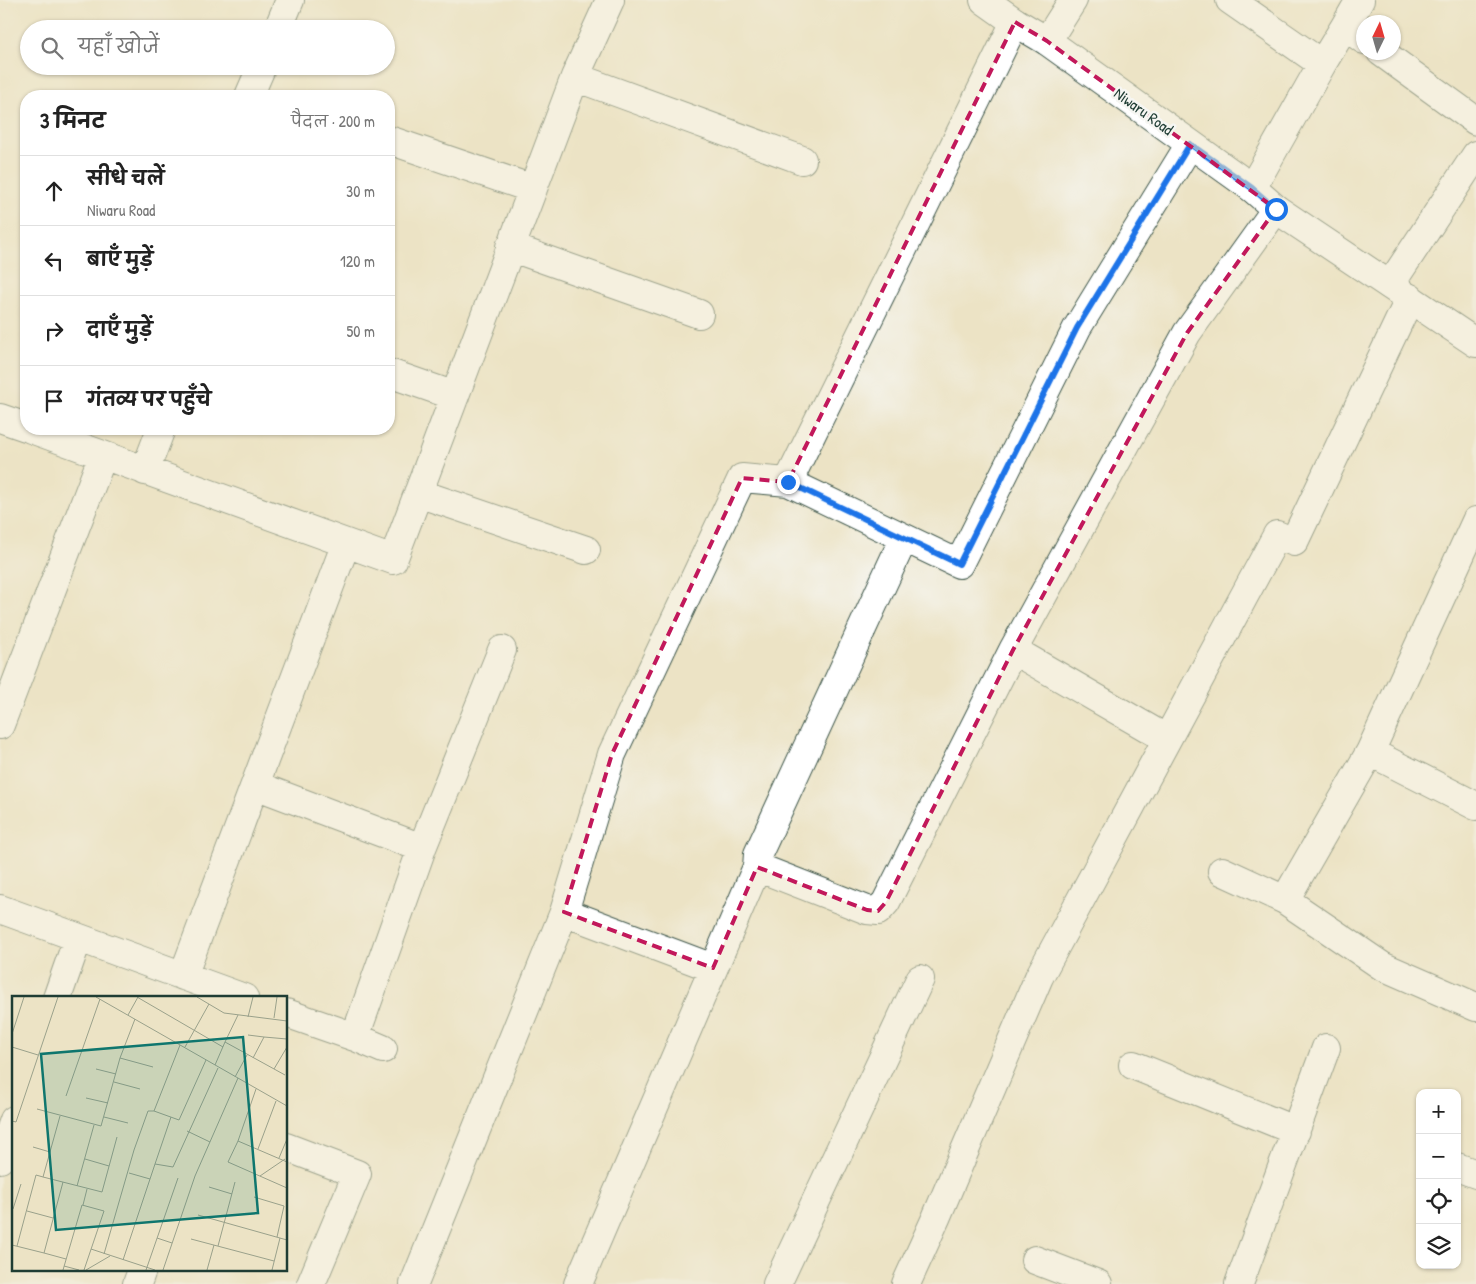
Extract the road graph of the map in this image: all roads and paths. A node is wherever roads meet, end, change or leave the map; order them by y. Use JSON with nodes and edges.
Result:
{"nodes":[{"id":1,"x":290,"y":0,"type":"edge"},
{"id":2,"x":610,"y":0,"type":"edge"},
{"id":3,"x":984,"y":0,"type":"edge"},
{"id":4,"x":1073,"y":0,"type":"edge"},
{"id":5,"x":1230,"y":0,"type":"edge"},
{"id":6,"x":1360,"y":0,"type":"edge"},
{"id":7,"x":282,"y":20,"type":"edge"},
{"id":8,"x":1015,"y":22,"type":"junction"},
{"id":9,"x":1354,"y":33,"type":"edge"},
{"id":10,"x":1047,"y":41,"type":"junction"},
{"id":11,"x":1392,"y":60,"type":"edge"},
{"id":12,"x":1322,"y":64,"type":"junction"},
{"id":13,"x":258,"y":75,"type":"edge"},
{"id":14,"x":575,"y":77,"type":"junction"},
{"id":15,"x":252,"y":90,"type":"edge"},
{"id":16,"x":1476,"y":121,"type":"edge"},
{"id":17,"x":395,"y":142,"type":"edge"},
{"id":18,"x":1190,"y":144,"type":"junction"},
{"id":19,"x":1476,"y":155,"type":"edge"},
{"id":20,"x":802,"y":160,"type":"dead end"},
{"id":21,"x":1252,"y":188,"type":"junction"},
{"id":22,"x":533,"y":189,"type":"junction"},
{"id":23,"x":1276,"y":209,"type":"junction"},
{"id":24,"x":510,"y":247,"type":"junction"},
{"id":25,"x":1400,"y":291,"type":"junction"},
{"id":26,"x":698,"y":314,"type":"dead end"},
{"id":27,"x":1476,"y":343,"type":"edge"},
{"id":28,"x":395,"y":375,"type":"edge"},
{"id":29,"x":455,"y":396,"type":"junction"},
{"id":30,"x":0,"y":418,"type":"edge"},
{"id":31,"x":20,"y":425,"type":"edge"},
{"id":32,"x":47,"y":435,"type":"edge"},
{"id":33,"x":159,"y":435,"type":"edge"},
{"id":34,"x":103,"y":455,"type":"junction"},
{"id":35,"x":145,"y":470,"type":"junction"},
{"id":36,"x":788,"y":482,"type":"junction"},
{"id":37,"x":418,"y":493,"type":"junction"},
{"id":38,"x":1476,"y":521,"type":"edge"},
{"id":39,"x":904,"y":538,"type":"junction"},
{"id":40,"x":346,"y":543,"type":"junction"},
{"id":41,"x":586,"y":550,"type":"dead end"},
{"id":42,"x":502,"y":650,"type":"dead end"},
{"id":43,"x":1013,"y":650,"type":"junction"},
{"id":44,"x":1,"y":717,"type":"edge"},
{"id":45,"x":1167,"y":739,"type":"junction"},
{"id":46,"x":1370,"y":752,"type":"junction"},
{"id":47,"x":255,"y":784,"type":"junction"},
{"id":48,"x":1476,"y":806,"type":"edge"},
{"id":49,"x":422,"y":848,"type":"junction"},
{"id":50,"x":756,"y":867,"type":"junction"},
{"id":51,"x":1222,"y":871,"type":"dead end"},
{"id":52,"x":1284,"y":900,"type":"junction"},
{"id":53,"x":0,"y":910,"type":"edge"},
{"id":54,"x":564,"y":912,"type":"junction"},
{"id":55,"x":78,"y":938,"type":"junction"},
{"id":56,"x":714,"y":968,"type":"junction"},
{"id":57,"x":184,"y":976,"type":"junction"},
{"id":58,"x":920,"y":979,"type":"dead end"},
{"id":59,"x":58,"y":996,"type":"edge"},
{"id":60,"x":239,"y":996,"type":"edge"},
{"id":61,"x":1476,"y":1007,"type":"edge"},
{"id":62,"x":288,"y":1014,"type":"edge"},
{"id":63,"x":355,"y":1037,"type":"junction"},
{"id":64,"x":1326,"y":1048,"type":"dead end"},
{"id":65,"x":383,"y":1049,"type":"dead end"},
{"id":66,"x":1133,"y":1065,"type":"dead end"},
{"id":67,"x":12,"y":1126,"type":"edge"},
{"id":68,"x":1296,"y":1131,"type":"junction"},
{"id":69,"x":288,"y":1148,"type":"edge"},
{"id":70,"x":0,"y":1159,"type":"edge"},
{"id":71,"x":1461,"y":1168,"type":"edge"},
{"id":72,"x":1476,"y":1174,"type":"edge"},
{"id":73,"x":1035,"y":1260,"type":"dead end"},
{"id":74,"x":141,"y":1272,"type":"edge"},
{"id":75,"x":137,"y":1284,"type":"edge"},
{"id":76,"x":311,"y":1284,"type":"edge"},
{"id":77,"x":414,"y":1284,"type":"edge"},
{"id":78,"x":578,"y":1284,"type":"edge"},
{"id":79,"x":777,"y":1284,"type":"edge"},
{"id":80,"x":906,"y":1284,"type":"edge"},
{"id":81,"x":1098,"y":1284,"type":"edge"},
{"id":82,"x":1239,"y":1284,"type":"edge"}],
"edges":[{"from":1,"to":7,"type":"street"},
{"from":2,"to":14,"type":"street"},
{"from":3,"to":8,"type":"street","name":"Niwaru Road"},
{"from":4,"to":10,"type":"street"},
{"from":5,"to":12,"type":"street"},
{"from":6,"to":9,"type":"street"},
{"from":8,"to":10,"type":"street","name":"Niwaru Road"},
{"from":8,"to":36,"type":"street"},
{"from":9,"to":12,"type":"street"},
{"from":10,"to":18,"type":"street","name":"Niwaru Road"},
{"from":11,"to":16,"type":"street"},
{"from":12,"to":21,"type":"street"},
{"from":13,"to":15,"type":"street"},
{"from":14,"to":20,"type":"street"},
{"from":14,"to":22,"type":"street"},
{"from":17,"to":22,"type":"street"},
{"from":18,"to":21,"type":"street","name":"Niwaru Road"},
{"from":18,"to":39,"type":"street"},
{"from":19,"to":25,"type":"street"},
{"from":21,"to":23,"type":"street","name":"Niwaru Road"},
{"from":22,"to":24,"type":"street"},
{"from":23,"to":25,"type":"street","name":"Niwaru Road"},
{"from":23,"to":43,"type":"street"},
{"from":24,"to":26,"type":"street"},
{"from":24,"to":29,"type":"street"},
{"from":25,"to":27,"type":"street","name":"Niwaru Road"},
{"from":25,"to":45,"type":"street"},
{"from":28,"to":29,"type":"street"},
{"from":29,"to":37,"type":"street"},
{"from":30,"to":31,"type":"street"},
{"from":32,"to":34,"type":"street"},
{"from":33,"to":35,"type":"street"},
{"from":34,"to":35,"type":"street"},
{"from":34,"to":44,"type":"street"},
{"from":35,"to":40,"type":"street"},
{"from":36,"to":39,"type":"street"},
{"from":36,"to":54,"type":"street"},
{"from":37,"to":40,"type":"street"},
{"from":37,"to":41,"type":"street"},
{"from":38,"to":46,"type":"street"},
{"from":39,"to":50,"type":"street"},
{"from":40,"to":47,"type":"street"},
{"from":42,"to":49,"type":"street"},
{"from":43,"to":45,"type":"street"},
{"from":43,"to":50,"type":"street"},
{"from":45,"to":80,"type":"street"},
{"from":46,"to":48,"type":"street"},
{"from":46,"to":52,"type":"street"},
{"from":47,"to":49,"type":"street"},
{"from":47,"to":57,"type":"street"},
{"from":49,"to":63,"type":"street"},
{"from":50,"to":56,"type":"street"},
{"from":51,"to":52,"type":"street"},
{"from":52,"to":61,"type":"street"},
{"from":53,"to":55,"type":"street"},
{"from":54,"to":56,"type":"street"},
{"from":54,"to":77,"type":"street"},
{"from":55,"to":57,"type":"street"},
{"from":55,"to":59,"type":"street"},
{"from":56,"to":78,"type":"street"},
{"from":57,"to":60,"type":"street"},
{"from":58,"to":79,"type":"street"},
{"from":62,"to":63,"type":"street"},
{"from":63,"to":65,"type":"street"},
{"from":64,"to":68,"type":"street"},
{"from":66,"to":68,"type":"street"},
{"from":67,"to":70,"type":"street"},
{"from":68,"to":82,"type":"street"},
{"from":69,"to":76,"type":"street"},
{"from":71,"to":72,"type":"street"},
{"from":73,"to":81,"type":"street"},
{"from":74,"to":75,"type":"street"}]}
